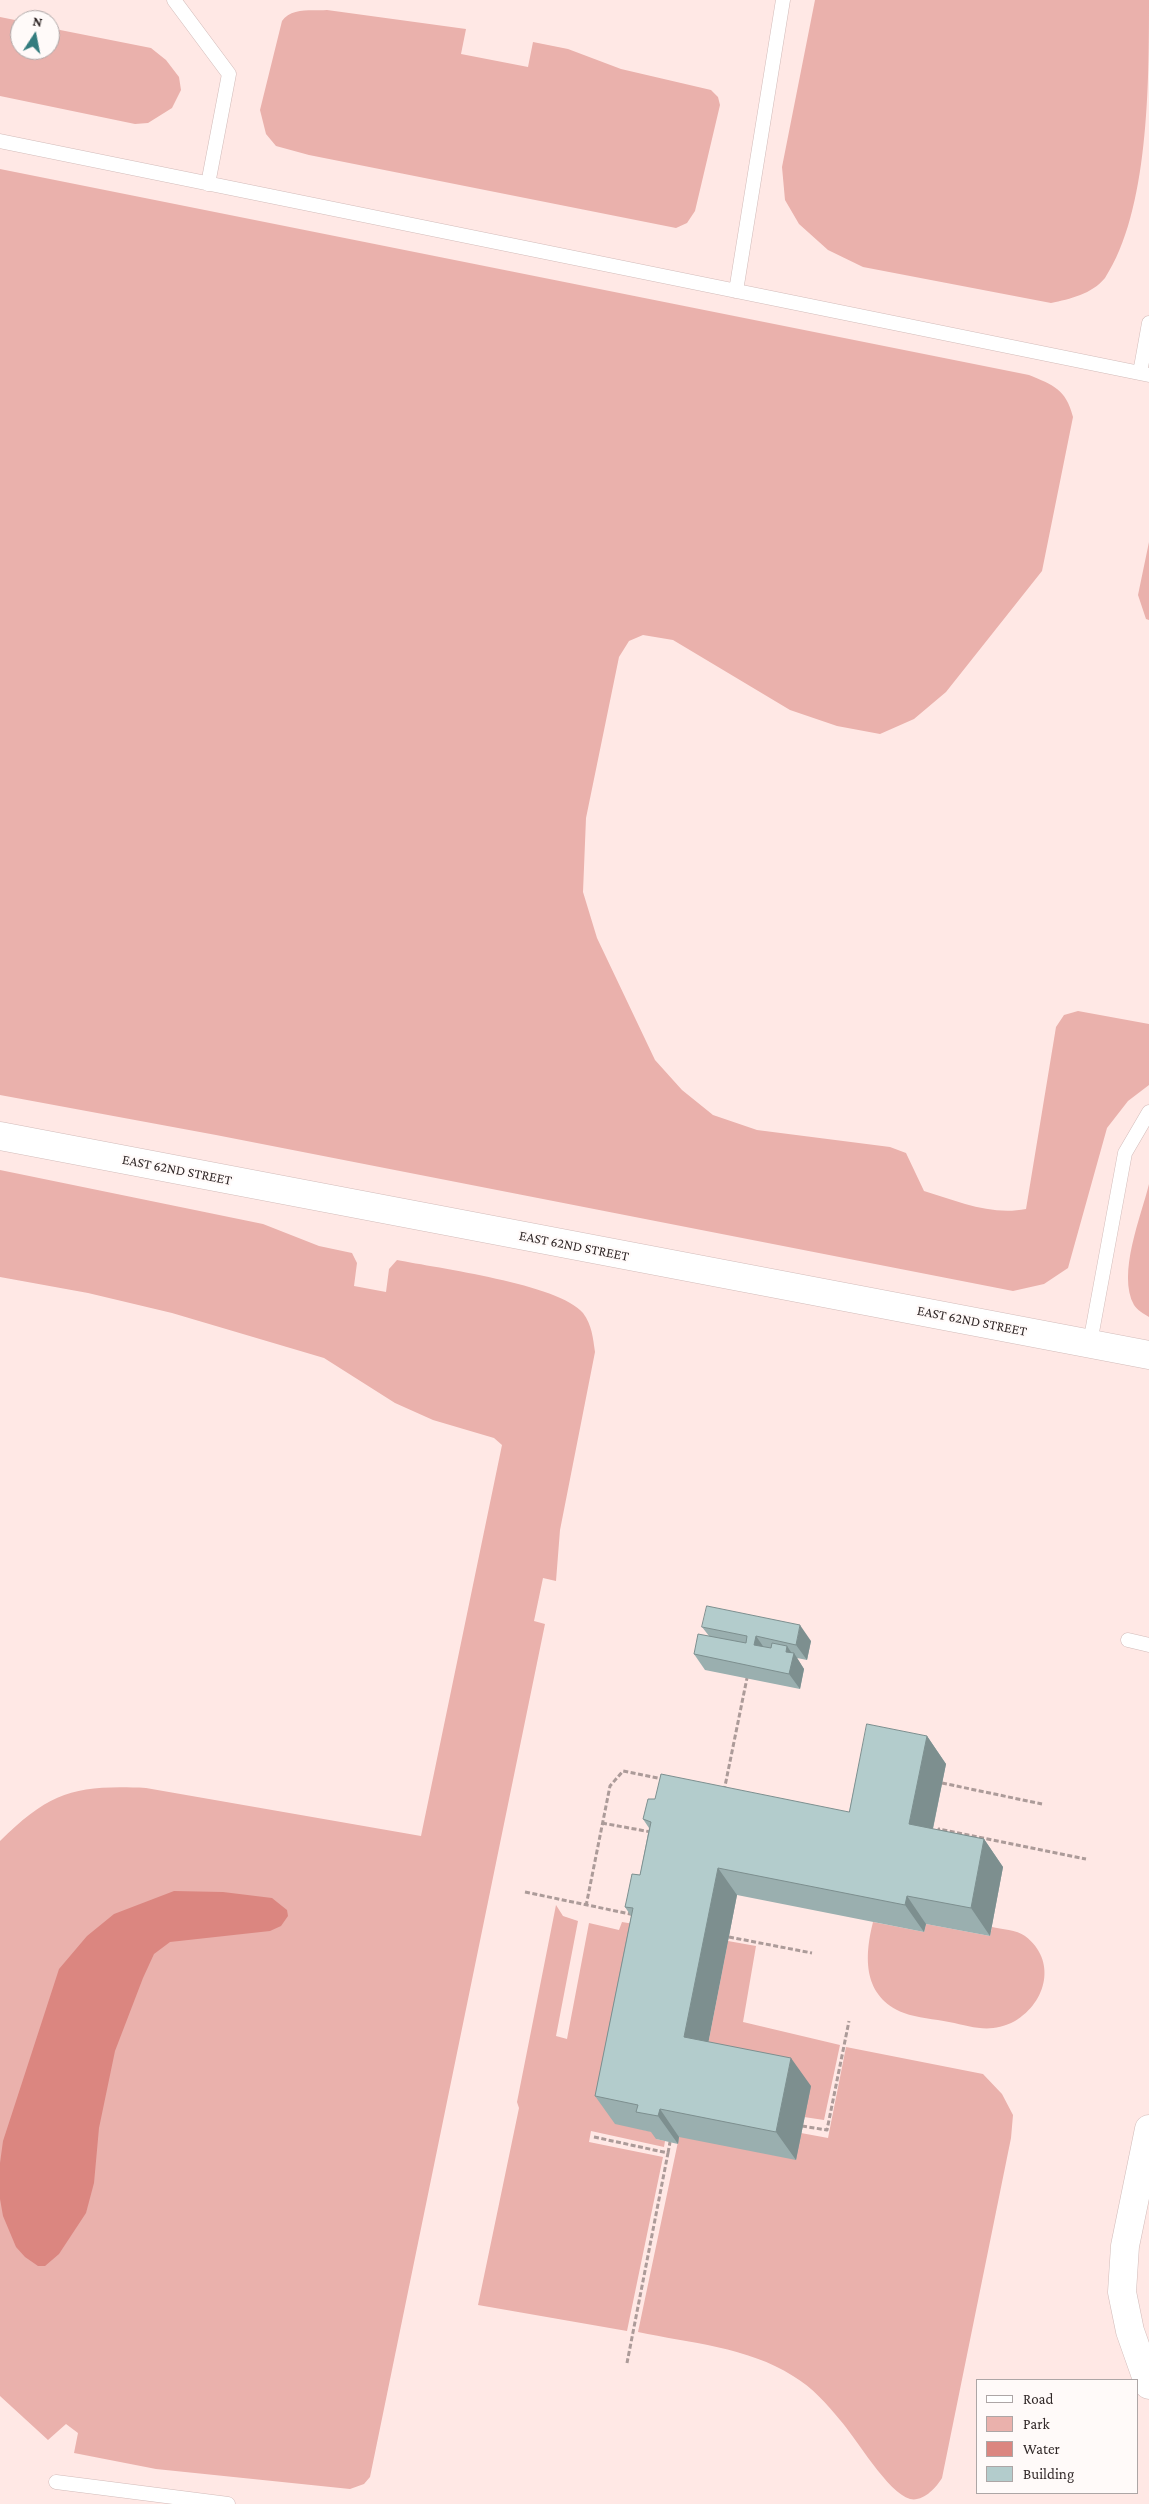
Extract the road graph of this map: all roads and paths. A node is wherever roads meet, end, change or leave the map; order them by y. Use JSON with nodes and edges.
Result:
{"nodes":[{"id":1,"x":174,"y":0,"type":"edge"},
{"id":2,"x":783,"y":0,"type":"edge"},
{"id":3,"x":0,"y":141,"type":"edge"},
{"id":4,"x":208,"y":184,"type":"junction"},
{"id":5,"x":736,"y":291,"type":"junction"},
{"id":6,"x":1149,"y":323,"type":"edge"},
{"id":7,"x":1144,"y":374,"type":"edge"},
{"id":8,"x":1149,"y":1112,"type":"edge"},
{"id":9,"x":0,"y":1136,"type":"edge"},
{"id":10,"x":1090,"y":1343,"type":"junction"},
{"id":11,"x":1149,"y":1355,"type":"edge"},
{"id":12,"x":1128,"y":1640,"type":"dead end"},
{"id":13,"x":1149,"y":1645,"type":"edge"},
{"id":14,"x":747,"y":1678,"type":"edge"},
{"id":15,"x":669,"y":1781,"type":"edge"},
{"id":16,"x":942,"y":1783,"type":"dead end"},
{"id":17,"x":715,"y":1790,"type":"edge"},
{"id":18,"x":1042,"y":1804,"type":"dead end"},
{"id":19,"x":602,"y":1823,"type":"junction"},
{"id":20,"x":656,"y":1833,"type":"edge"},
{"id":21,"x":937,"y":1837,"type":"edge"},
{"id":22,"x":1086,"y":1859,"type":"dead end"},
{"id":23,"x":525,"y":1892,"type":"dead end"},
{"id":24,"x":586,"y":1906,"type":"junction"},
{"id":25,"x":640,"y":1916,"type":"edge"},
{"id":26,"x":729,"y":1937,"type":"dead end"},
{"id":27,"x":812,"y":1953,"type":"dead end"},
{"id":28,"x":849,"y":2021,"type":"dead end"},
{"id":29,"x":802,"y":2126,"type":"dead end"},
{"id":30,"x":1149,"y":2129,"type":"edge"},
{"id":31,"x":594,"y":2137,"type":"dead end"},
{"id":32,"x":670,"y":2142,"type":"edge"},
{"id":33,"x":668,"y":2153,"type":"junction"},
{"id":34,"x":627,"y":2364,"type":"dead end"},
{"id":35,"x":1149,"y":2385,"type":"edge"},
{"id":36,"x":56,"y":2482,"type":"dead end"},
{"id":37,"x":228,"y":2504,"type":"edge"}],
"edges":[{"from":1,"to":4,"type":"lane"},
{"from":2,"to":5,"type":"lane"},
{"from":3,"to":4,"type":"lane"},
{"from":4,"to":5,"type":"lane"},
{"from":5,"to":7,"type":"lane"},
{"from":6,"to":7,"type":"lane"},
{"from":8,"to":10,"type":"lane"},
{"from":9,"to":10,"type":"street","name":"EAST 62ND STREET"},
{"from":10,"to":11,"type":"street","name":"EAST 62ND STREET"},
{"from":12,"to":13,"type":"lane"},
{"from":14,"to":17,"type":"path"},
{"from":15,"to":19,"type":"path"},
{"from":16,"to":18,"type":"path"},
{"from":19,"to":20,"type":"path"},
{"from":19,"to":24,"type":"path"},
{"from":21,"to":22,"type":"path"},
{"from":23,"to":24,"type":"path"},
{"from":24,"to":25,"type":"path"},
{"from":26,"to":27,"type":"path"},
{"from":28,"to":29,"type":"path"},
{"from":30,"to":35,"type":"street"},
{"from":31,"to":33,"type":"path"},
{"from":32,"to":33,"type":"path"},
{"from":33,"to":34,"type":"path"},
{"from":36,"to":37,"type":"lane"}]}
